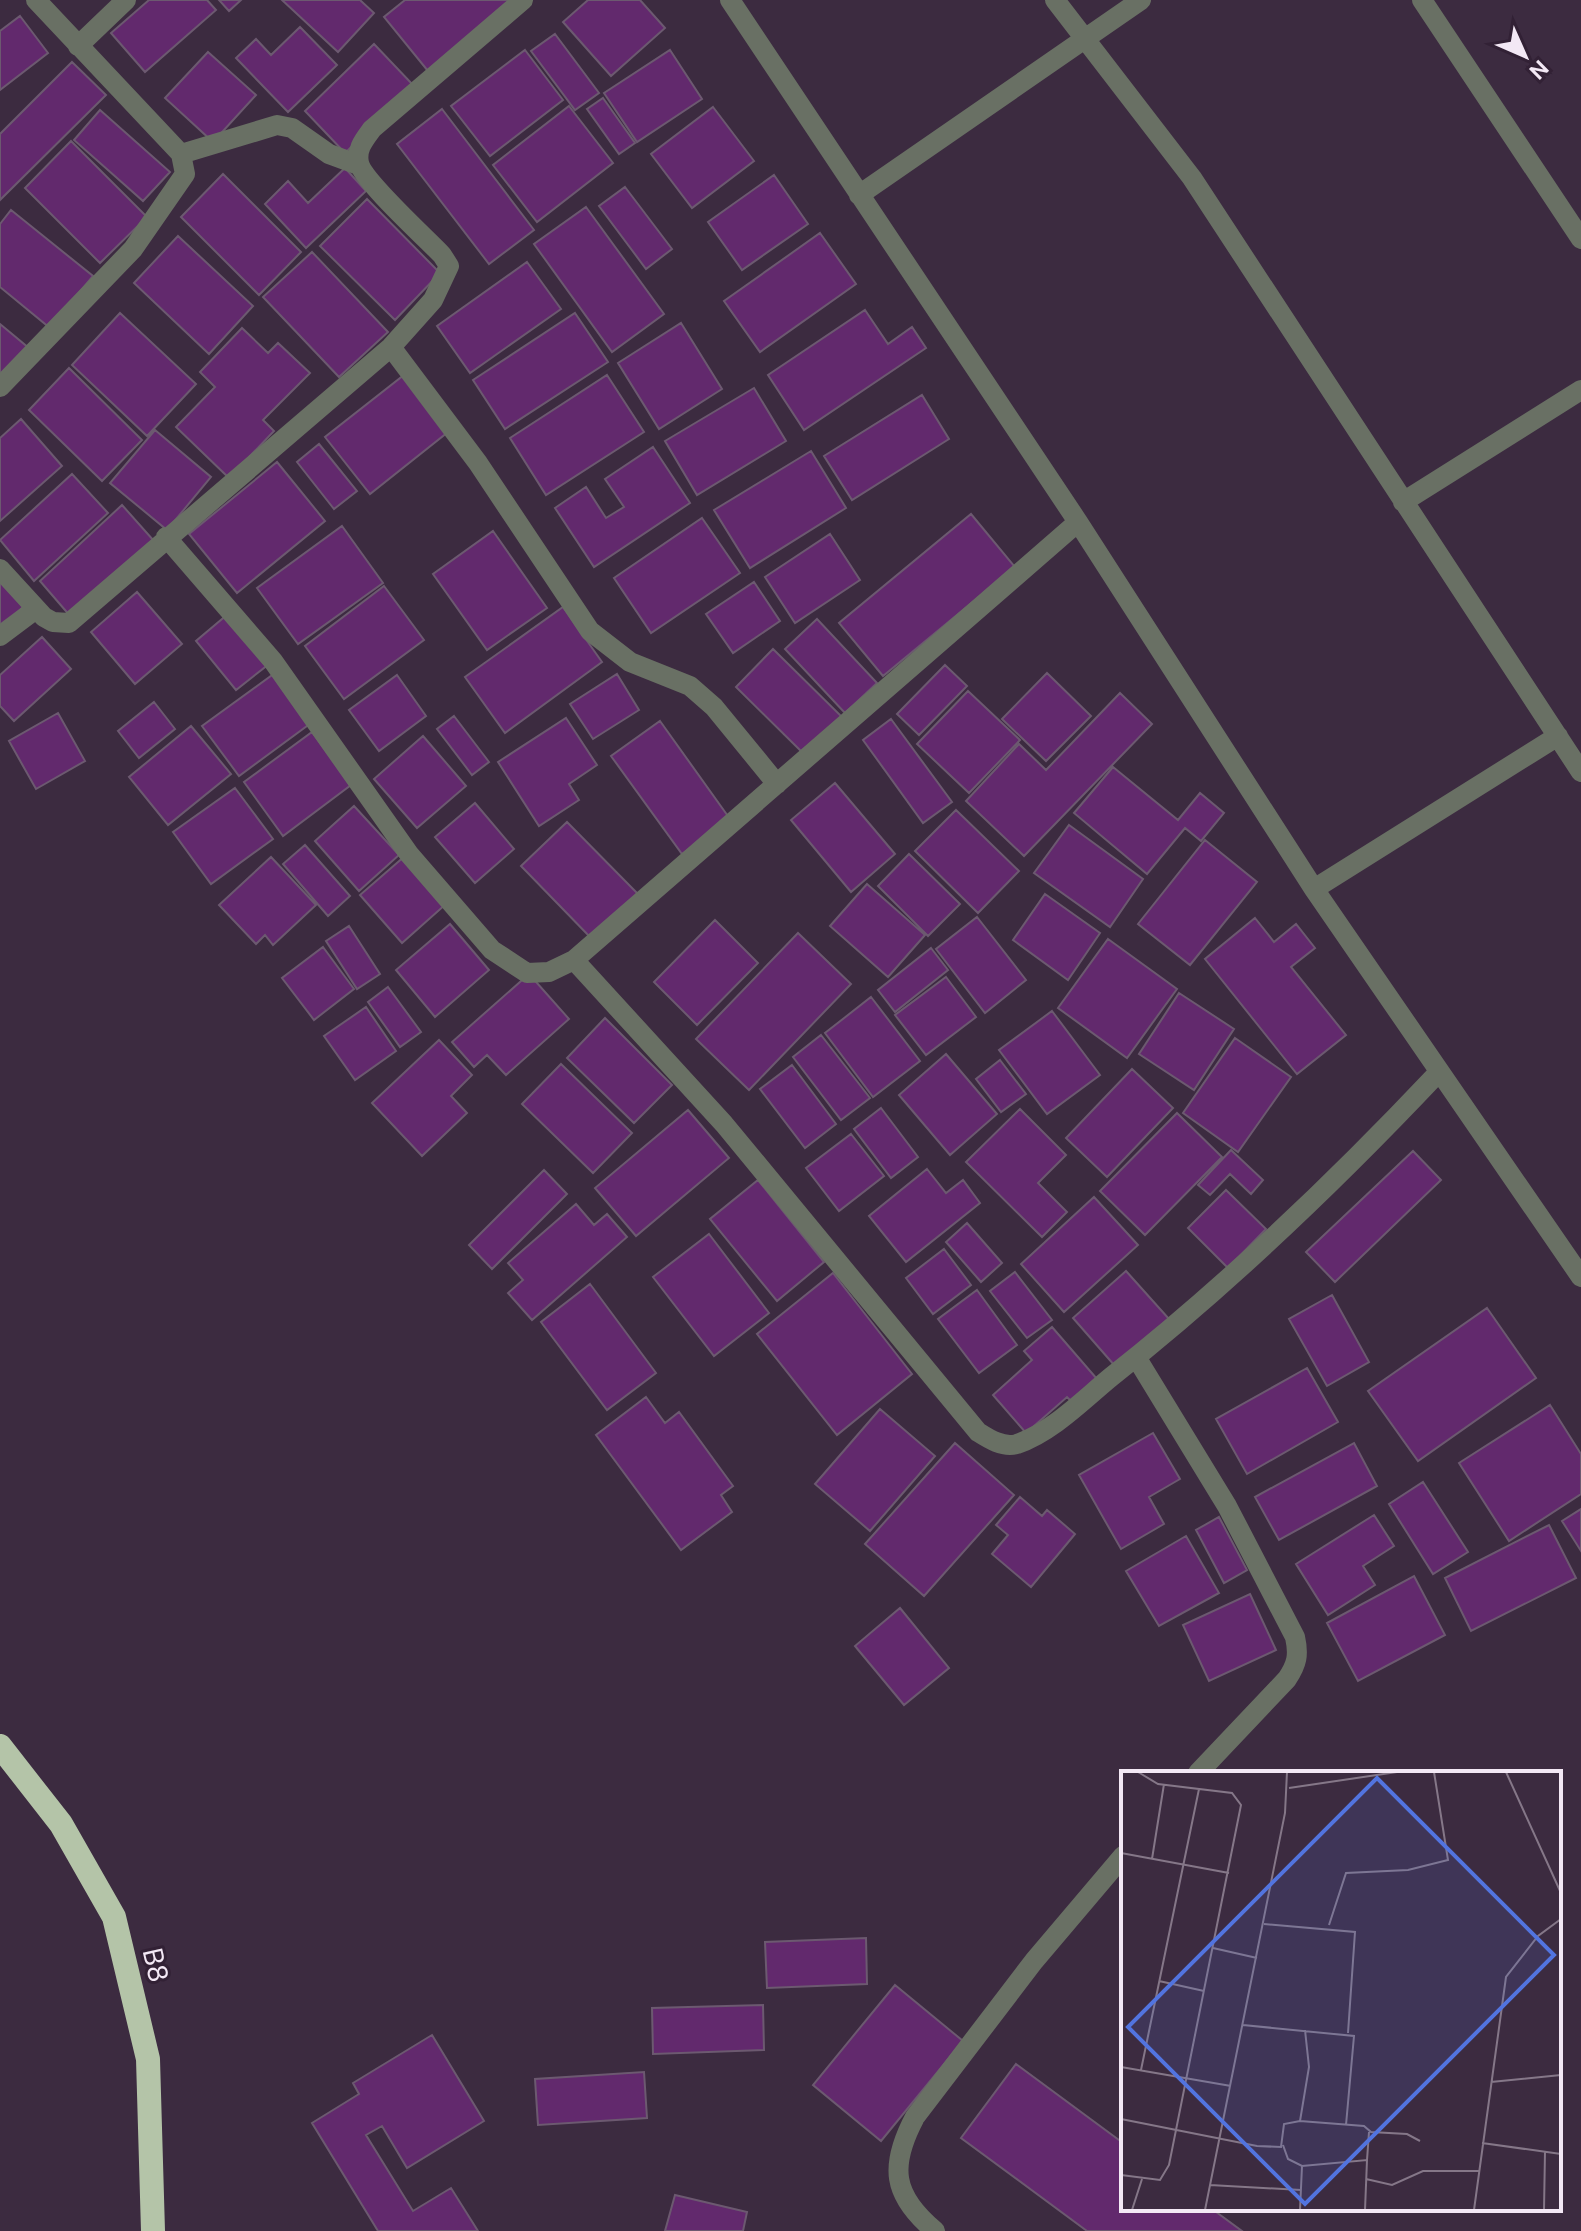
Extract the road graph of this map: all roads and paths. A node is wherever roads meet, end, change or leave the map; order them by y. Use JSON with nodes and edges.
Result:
{"nodes":[{"id":1,"x":36,"y":0,"type":"edge"},
{"id":2,"x":126,"y":0,"type":"edge"},
{"id":3,"x":523,"y":0,"type":"edge"},
{"id":4,"x":730,"y":0,"type":"edge"},
{"id":5,"x":1055,"y":0,"type":"edge"},
{"id":6,"x":1141,"y":0,"type":"edge"},
{"id":7,"x":1422,"y":0,"type":"edge"},
{"id":8,"x":1085,"y":40,"type":"junction"},
{"id":9,"x":78,"y":46,"type":"junction"},
{"id":10,"x":181,"y":154,"type":"junction"},
{"id":11,"x":359,"y":165,"type":"junction"},
{"id":12,"x":859,"y":195,"type":"junction"},
{"id":13,"x":1581,"y":239,"type":"edge"},
{"id":14,"x":391,"y":347,"type":"junction"},
{"id":15,"x":0,"y":387,"type":"edge"},
{"id":16,"x":1581,"y":390,"type":"edge"},
{"id":17,"x":1403,"y":502,"type":"junction"},
{"id":18,"x":1078,"y":522,"type":"junction"},
{"id":19,"x":166,"y":537,"type":"junction"},
{"id":20,"x":0,"y":569,"type":"edge"},
{"id":21,"x":36,"y":609,"type":"junction"},
{"id":22,"x":0,"y":636,"type":"edge"},
{"id":23,"x":1558,"y":736,"type":"junction"},
{"id":24,"x":1581,"y":772,"type":"edge"},
{"id":25,"x":777,"y":784,"type":"junction"},
{"id":26,"x":1314,"y":889,"type":"junction"},
{"id":27,"x":574,"y":960,"type":"junction"},
{"id":28,"x":1437,"y":1074,"type":"junction"},
{"id":29,"x":1581,"y":1277,"type":"edge"},
{"id":30,"x":1136,"y":1357,"type":"junction"},
{"id":31,"x":0,"y":1746,"type":"edge"},
{"id":32,"x":1200,"y":1771,"type":"edge"},
{"id":33,"x":1121,"y":1858,"type":"edge"},
{"id":34,"x":153,"y":2231,"type":"edge"},
{"id":35,"x":935,"y":2231,"type":"edge"}],
"edges":[{"from":1,"to":9,"type":"street"},
{"from":2,"to":9,"type":"street"},
{"from":3,"to":11,"type":"street"},
{"from":4,"to":12,"type":"street"},
{"from":5,"to":8,"type":"street"},
{"from":6,"to":8,"type":"street"},
{"from":7,"to":13,"type":"street"},
{"from":8,"to":12,"type":"street"},
{"from":8,"to":17,"type":"street"},
{"from":9,"to":10,"type":"street"},
{"from":10,"to":11,"type":"street"},
{"from":10,"to":15,"type":"street"},
{"from":11,"to":14,"type":"street"},
{"from":12,"to":18,"type":"street"},
{"from":14,"to":19,"type":"street"},
{"from":14,"to":25,"type":"street"},
{"from":16,"to":17,"type":"street"},
{"from":17,"to":23,"type":"street"},
{"from":18,"to":25,"type":"street"},
{"from":18,"to":26,"type":"street"},
{"from":19,"to":21,"type":"street"},
{"from":19,"to":27,"type":"street"},
{"from":20,"to":21,"type":"street"},
{"from":21,"to":22,"type":"street"},
{"from":23,"to":24,"type":"street"},
{"from":23,"to":26,"type":"street"},
{"from":25,"to":27,"type":"street"},
{"from":26,"to":28,"type":"street"},
{"from":27,"to":30,"type":"street"},
{"from":28,"to":29,"type":"street"},
{"from":28,"to":30,"type":"street"},
{"from":30,"to":32,"type":"street"},
{"from":31,"to":34,"type":"highway","name":"B8"},
{"from":33,"to":35,"type":"street"}]}
